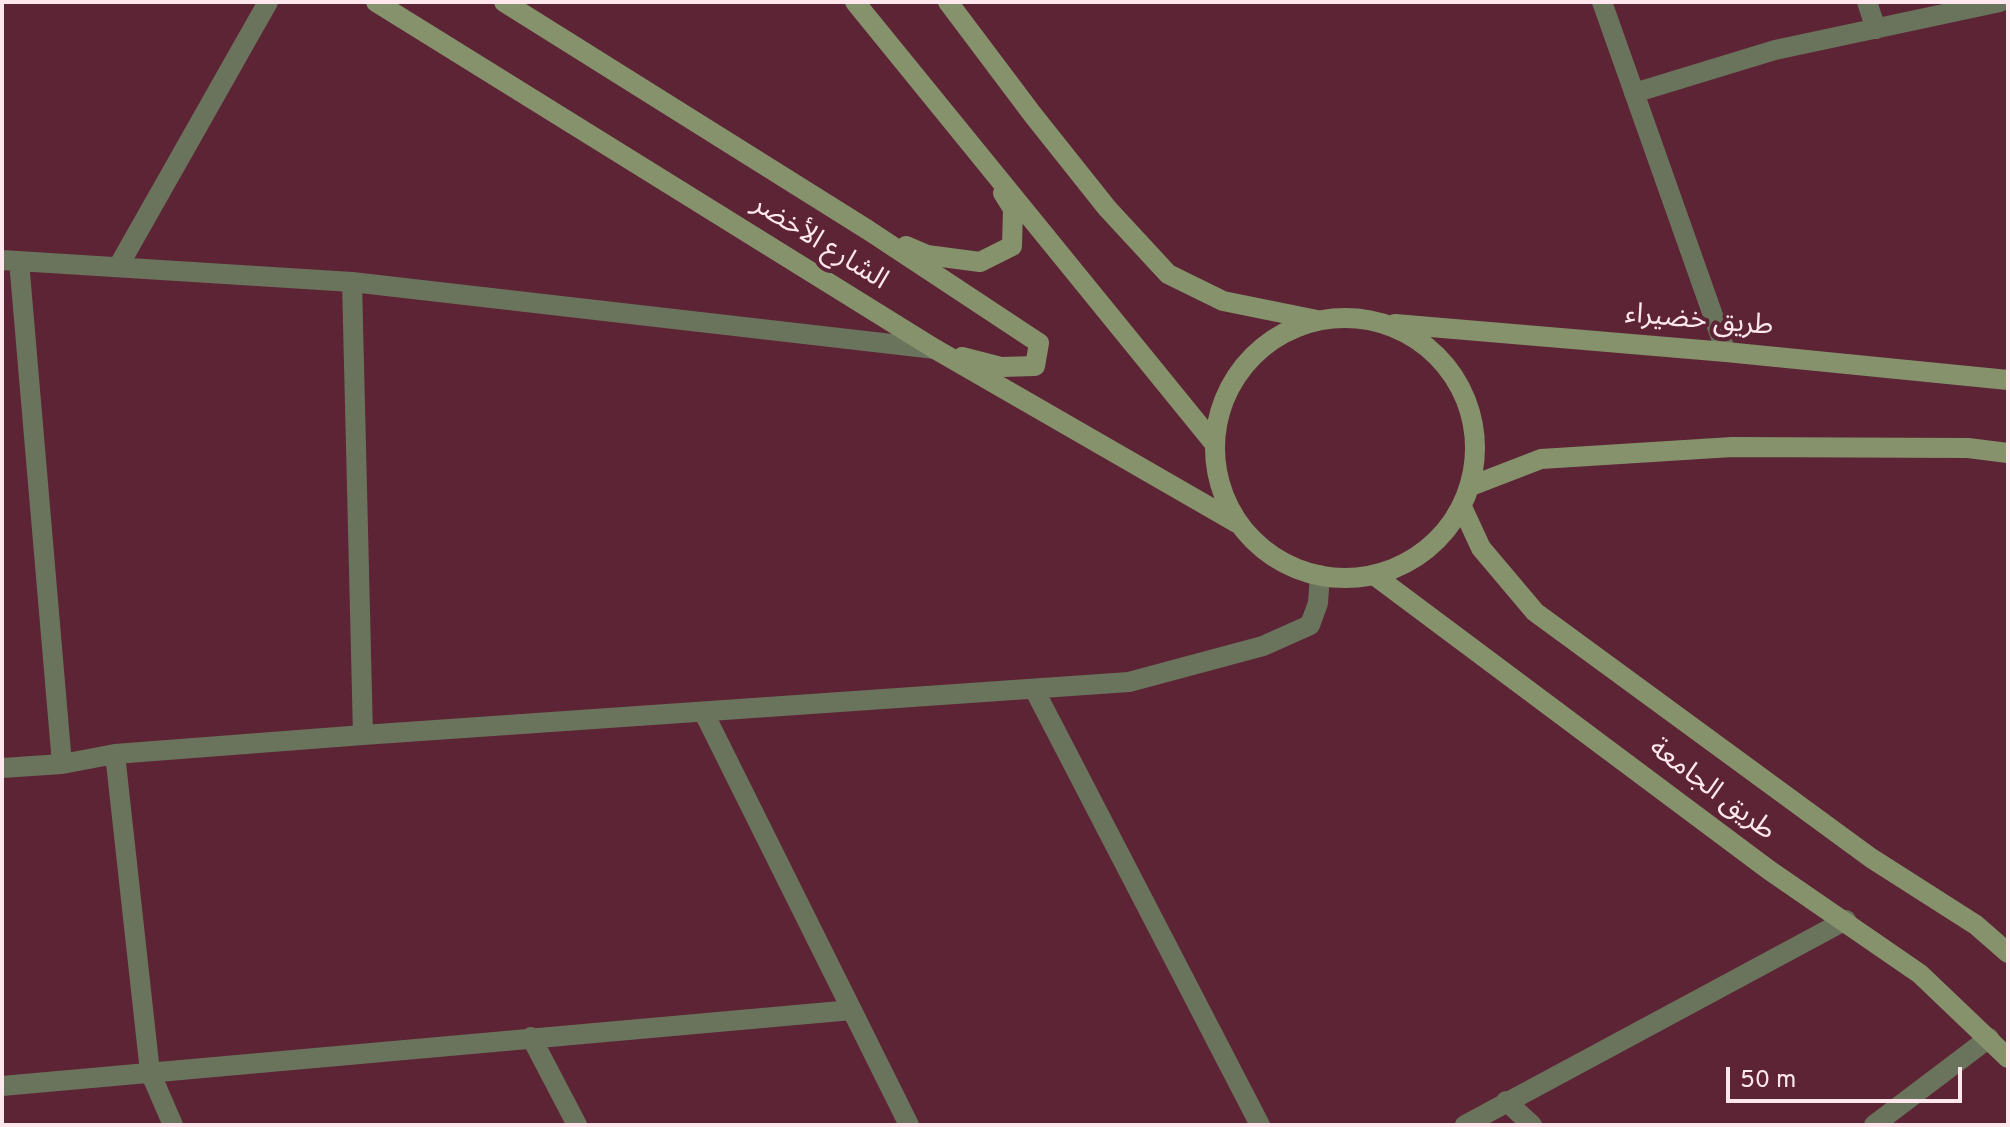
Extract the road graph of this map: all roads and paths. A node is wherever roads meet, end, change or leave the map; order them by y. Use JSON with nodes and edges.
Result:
{"nodes":[{"id":1,"x":268,"y":2,"type":"edge"},
{"id":2,"x":376,"y":2,"type":"edge"},
{"id":3,"x":504,"y":2,"type":"edge"},
{"id":4,"x":855,"y":2,"type":"edge"},
{"id":5,"x":948,"y":2,"type":"edge"},
{"id":6,"x":1602,"y":2,"type":"edge"},
{"id":7,"x":1867,"y":2,"type":"edge"},
{"id":8,"x":2000,"y":2,"type":"edge"},
{"id":9,"x":1876,"y":29,"type":"junction"},
{"id":10,"x":1634,"y":93,"type":"junction"},
{"id":11,"x":985,"y":162,"type":"junction"},
{"id":12,"x":868,"y":230,"type":"junction"},
{"id":13,"x":11,"y":261,"type":"edge"},
{"id":14,"x":118,"y":267,"type":"junction"},
{"id":15,"x":352,"y":282,"type":"junction"},
{"id":16,"x":1317,"y":320,"type":"junction"},
{"id":17,"x":1385,"y":323,"type":"junction"},
{"id":18,"x":935,"y":349,"type":"junction"},
{"id":19,"x":1726,"y":352,"type":"junction"},
{"id":20,"x":2008,"y":380,"type":"edge"},
{"id":21,"x":1213,"y":442,"type":"junction"},
{"id":22,"x":2008,"y":453,"type":"edge"},
{"id":23,"x":1471,"y":486,"type":"junction"},
{"id":24,"x":1462,"y":507,"type":"junction"},
{"id":25,"x":1237,"y":523,"type":"junction"},
{"id":26,"x":1320,"y":575,"type":"junction"},
{"id":27,"x":1374,"y":575,"type":"junction"},
{"id":28,"x":1034,"y":689,"type":"junction"},
{"id":29,"x":704,"y":713,"type":"junction"},
{"id":30,"x":363,"y":735,"type":"junction"},
{"id":31,"x":115,"y":754,"type":"junction"},
{"id":32,"x":62,"y":764,"type":"junction"},
{"id":33,"x":2,"y":768,"type":"edge"},
{"id":34,"x":1846,"y":920,"type":"junction"},
{"id":35,"x":2008,"y":953,"type":"edge"},
{"id":36,"x":852,"y":1010,"type":"junction"},
{"id":37,"x":531,"y":1037,"type":"junction"},
{"id":38,"x":1989,"y":1038,"type":"junction"},
{"id":39,"x":2008,"y":1058,"type":"edge"},
{"id":40,"x":150,"y":1072,"type":"junction"},
{"id":41,"x":2,"y":1086,"type":"edge"},
{"id":42,"x":1506,"y":1101,"type":"junction"},
{"id":43,"x":173,"y":1125,"type":"edge"},
{"id":44,"x":577,"y":1125,"type":"edge"},
{"id":45,"x":909,"y":1125,"type":"edge"},
{"id":46,"x":1260,"y":1125,"type":"edge"},
{"id":47,"x":1465,"y":1125,"type":"edge"},
{"id":48,"x":1532,"y":1125,"type":"edge"},
{"id":49,"x":1874,"y":1125,"type":"edge"}],
"edges":[{"from":1,"to":14,"type":"street"},
{"from":2,"to":18,"type":"main road","name":"الشارع الأخضر"},
{"from":3,"to":12,"type":"main road","name":"الشارع الأخضر"},
{"from":4,"to":11,"type":"main road"},
{"from":5,"to":16,"type":"main road"},
{"from":6,"to":10,"type":"street"},
{"from":7,"to":9,"type":"street"},
{"from":8,"to":9,"type":"street"},
{"from":9,"to":10,"type":"street"},
{"from":10,"to":19,"type":"street"},
{"from":11,"to":12,"type":"main road"},
{"from":11,"to":21,"type":"main road"},
{"from":12,"to":18,"type":"main road"},
{"from":13,"to":14,"type":"street"},
{"from":13,"to":32,"type":"street"},
{"from":14,"to":15,"type":"street"},
{"from":15,"to":18,"type":"street"},
{"from":15,"to":30,"type":"street"},
{"from":16,"to":17,"type":"main road"},
{"from":16,"to":21,"type":"main road"},
{"from":17,"to":19,"type":"main road","name":"طريق خضيراء"},
{"from":17,"to":23,"type":"main road"},
{"from":18,"to":25,"type":"main road","name":"الشارع الأخضر"},
{"from":19,"to":20,"type":"main road","name":"طريق خضيراء"},
{"from":21,"to":25,"type":"main road"},
{"from":22,"to":23,"type":"main road"},
{"from":23,"to":24,"type":"main road"},
{"from":24,"to":27,"type":"main road"},
{"from":24,"to":35,"type":"main road","name":"طريق الجامعة"},
{"from":25,"to":26,"type":"main road"},
{"from":26,"to":27,"type":"main road"},
{"from":26,"to":28,"type":"street"},
{"from":27,"to":34,"type":"main road","name":"طريق الجامعة"},
{"from":28,"to":29,"type":"street"},
{"from":28,"to":46,"type":"street"},
{"from":29,"to":30,"type":"street"},
{"from":29,"to":36,"type":"street"},
{"from":30,"to":31,"type":"street"},
{"from":31,"to":32,"type":"street"},
{"from":31,"to":40,"type":"street"},
{"from":32,"to":33,"type":"street"},
{"from":34,"to":38,"type":"main road","name":"طريق الجامعة"},
{"from":34,"to":42,"type":"street"},
{"from":36,"to":37,"type":"street"},
{"from":36,"to":45,"type":"street"},
{"from":37,"to":40,"type":"street"},
{"from":37,"to":44,"type":"street"},
{"from":38,"to":39,"type":"main road","name":"طريق الجامعة"},
{"from":38,"to":49,"type":"street"},
{"from":40,"to":41,"type":"street"},
{"from":40,"to":43,"type":"street"},
{"from":42,"to":47,"type":"street"},
{"from":42,"to":48,"type":"street"}]}
